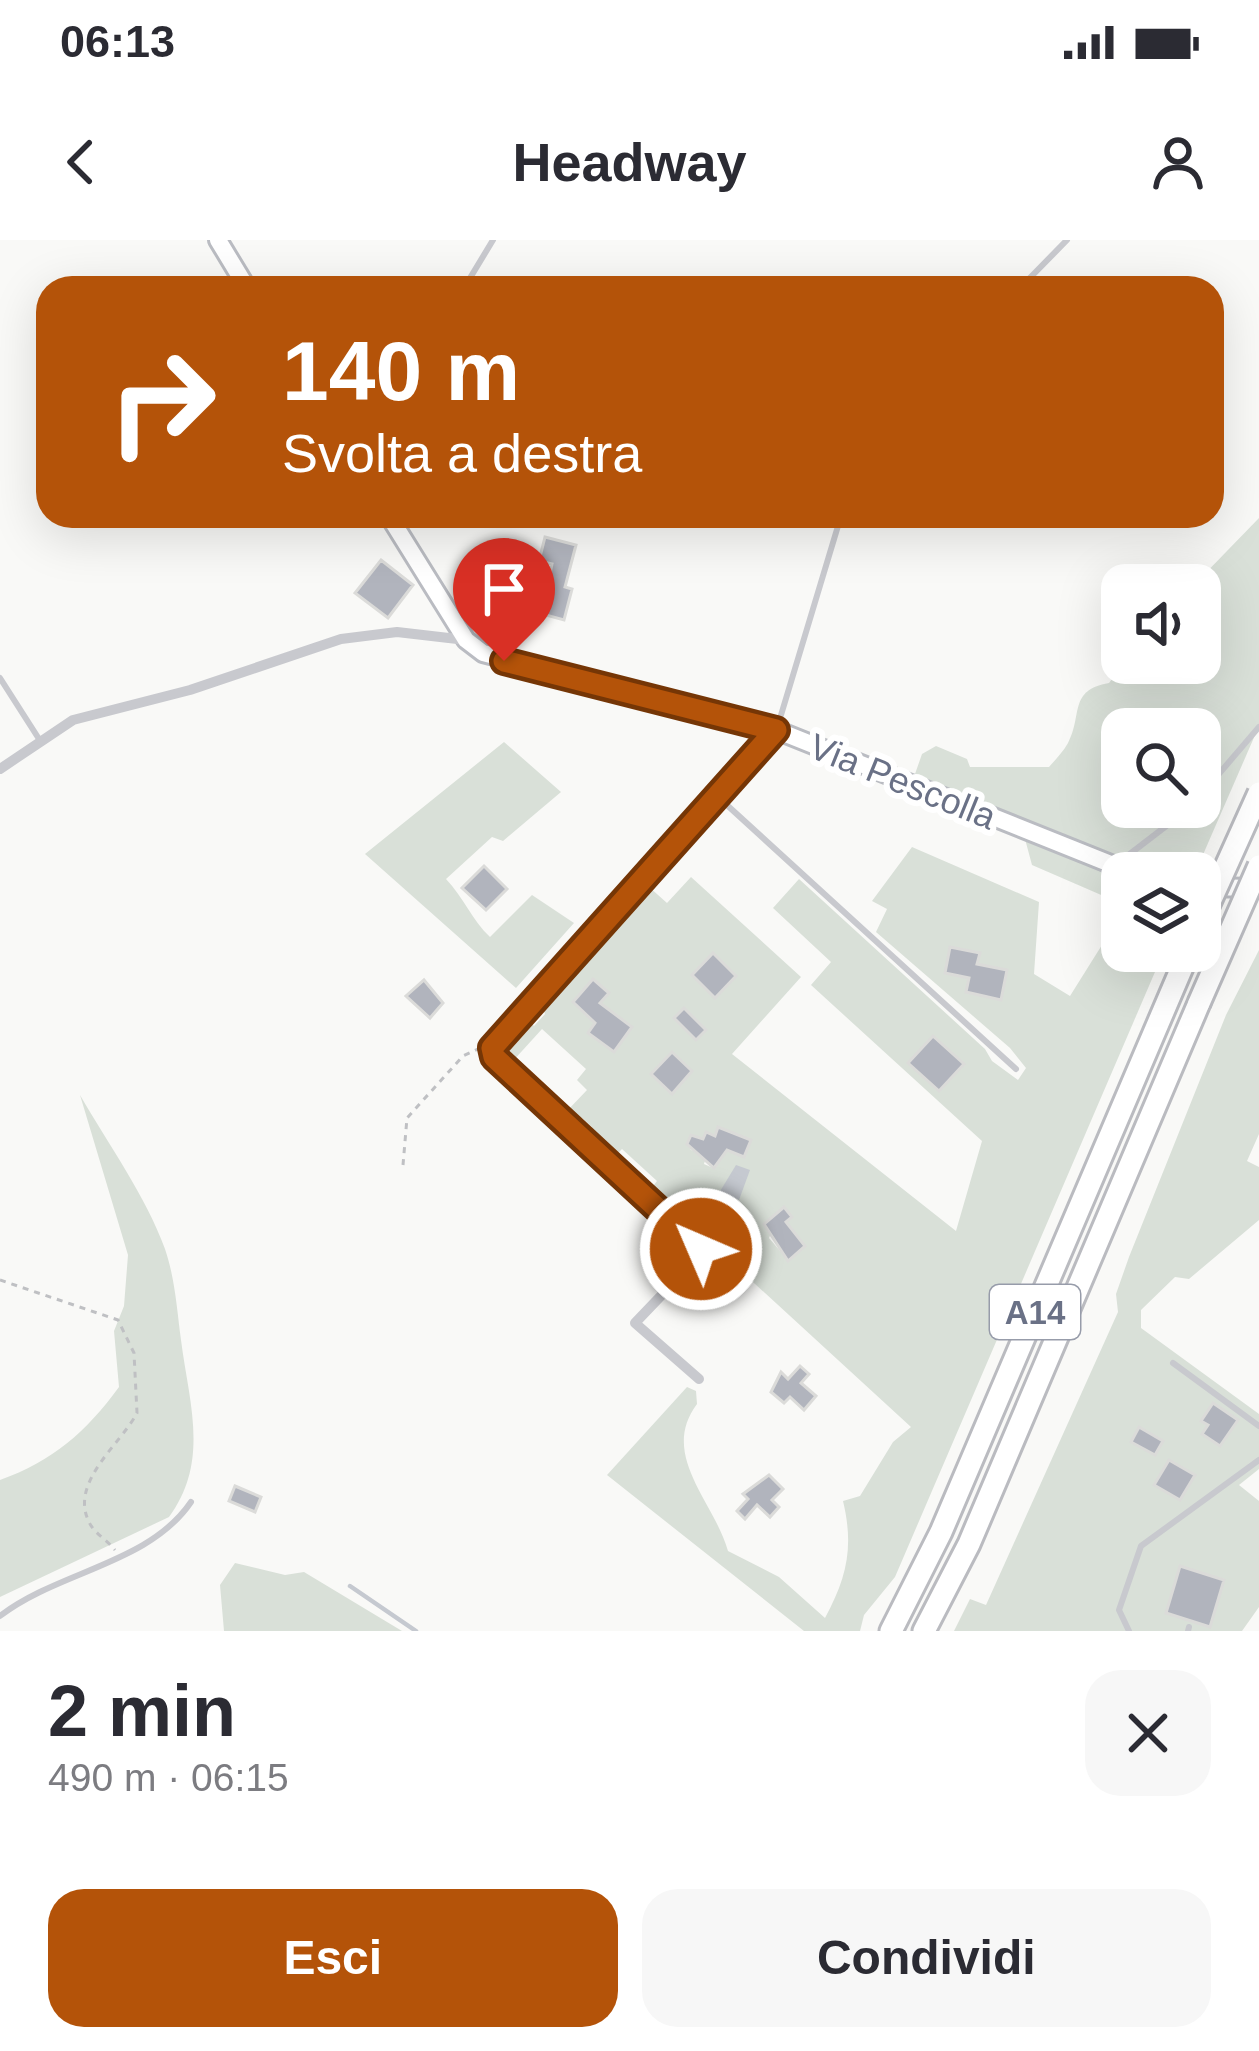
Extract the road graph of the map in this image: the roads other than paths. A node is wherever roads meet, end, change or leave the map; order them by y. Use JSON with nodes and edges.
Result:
{"nodes":[{"id":1,"x":218,"y":240,"type":"edge"},
{"id":2,"x":493,"y":240,"type":"edge"},
{"id":3,"x":1067,"y":240,"type":"edge"},
{"id":4,"x":240,"y":276,"type":"edge"},
{"id":5,"x":471,"y":276,"type":"edge"},
{"id":6,"x":1032,"y":276,"type":"edge"},
{"id":7,"x":396,"y":528,"type":"edge"},
{"id":8,"x":837,"y":528,"type":"edge"},
{"id":9,"x":466,"y":640,"type":"junction"},
{"id":10,"x":0,"y":678,"type":"edge"},
{"id":11,"x":1259,"y":728,"type":"edge"},
{"id":12,"x":776,"y":730,"type":"junction"},
{"id":13,"x":39,"y":739,"type":"junction"},
{"id":14,"x":0,"y":769,"type":"edge"},
{"id":15,"x":1221,"y":772,"type":"edge"},
{"id":16,"x":1259,"y":793,"type":"edge"},
{"id":17,"x":717,"y":796,"type":"junction"},
{"id":18,"x":1164,"y":828,"type":"edge"},
{"id":19,"x":1133,"y":852,"type":"edge"},
{"id":20,"x":1101,"y":862,"type":"edge"},
{"id":21,"x":1259,"y":866,"type":"edge"},
{"id":22,"x":1221,"y":877,"type":"edge"},
{"id":23,"x":1221,"y":887,"type":"edge"},
{"id":24,"x":1259,"y":888,"type":"edge"},
{"id":25,"x":1180,"y":972,"type":"edge"},
{"id":26,"x":1016,"y":1069,"type":"dead end"},
{"id":27,"x":728,"y":1248,"type":"dead end"},
{"id":28,"x":701,"y":1249,"type":"junction"},
{"id":29,"x":1173,"y":1363,"type":"dead end"},
{"id":30,"x":699,"y":1379,"type":"dead end"},
{"id":31,"x":1259,"y":1426,"type":"edge"},
{"id":32,"x":1259,"y":1460,"type":"edge"},
{"id":33,"x":191,"y":1502,"type":"dead end"},
{"id":34,"x":0,"y":1616,"type":"edge"},
{"id":35,"x":891,"y":1631,"type":"edge"},
{"id":36,"x":924,"y":1631,"type":"edge"},
{"id":37,"x":1129,"y":1631,"type":"edge"}],
"edges":[{"from":1,"to":4,"type":"street"},
{"from":2,"to":5,"type":"lane"},
{"from":3,"to":6,"type":"lane"},
{"from":7,"to":9,"type":"street"},
{"from":8,"to":12,"type":"lane"},
{"from":9,"to":12,"type":"street","name":"Via Pescolla"},
{"from":9,"to":13,"type":"street"},
{"from":10,"to":13,"type":"lane"},
{"from":11,"to":15,"type":"lane"},
{"from":12,"to":17,"type":"street"},
{"from":12,"to":20,"type":"street","name":"Via Pescolla"},
{"from":13,"to":14,"type":"street"},
{"from":16,"to":22,"type":"highway","bridge":true},
{"from":17,"to":26,"type":"lane"},
{"from":17,"to":28,"type":"street"},
{"from":18,"to":19,"type":"lane"},
{"from":21,"to":36,"type":"highway","number":"A14","bridge":true},
{"from":23,"to":24,"type":"street"},
{"from":25,"to":35,"type":"highway","number":"A14"},
{"from":27,"to":28,"type":"lane"},
{"from":28,"to":30,"type":"street"},
{"from":29,"to":31,"type":"lane"},
{"from":32,"to":37,"type":"lane"},
{"from":33,"to":34,"type":"lane"}]}
